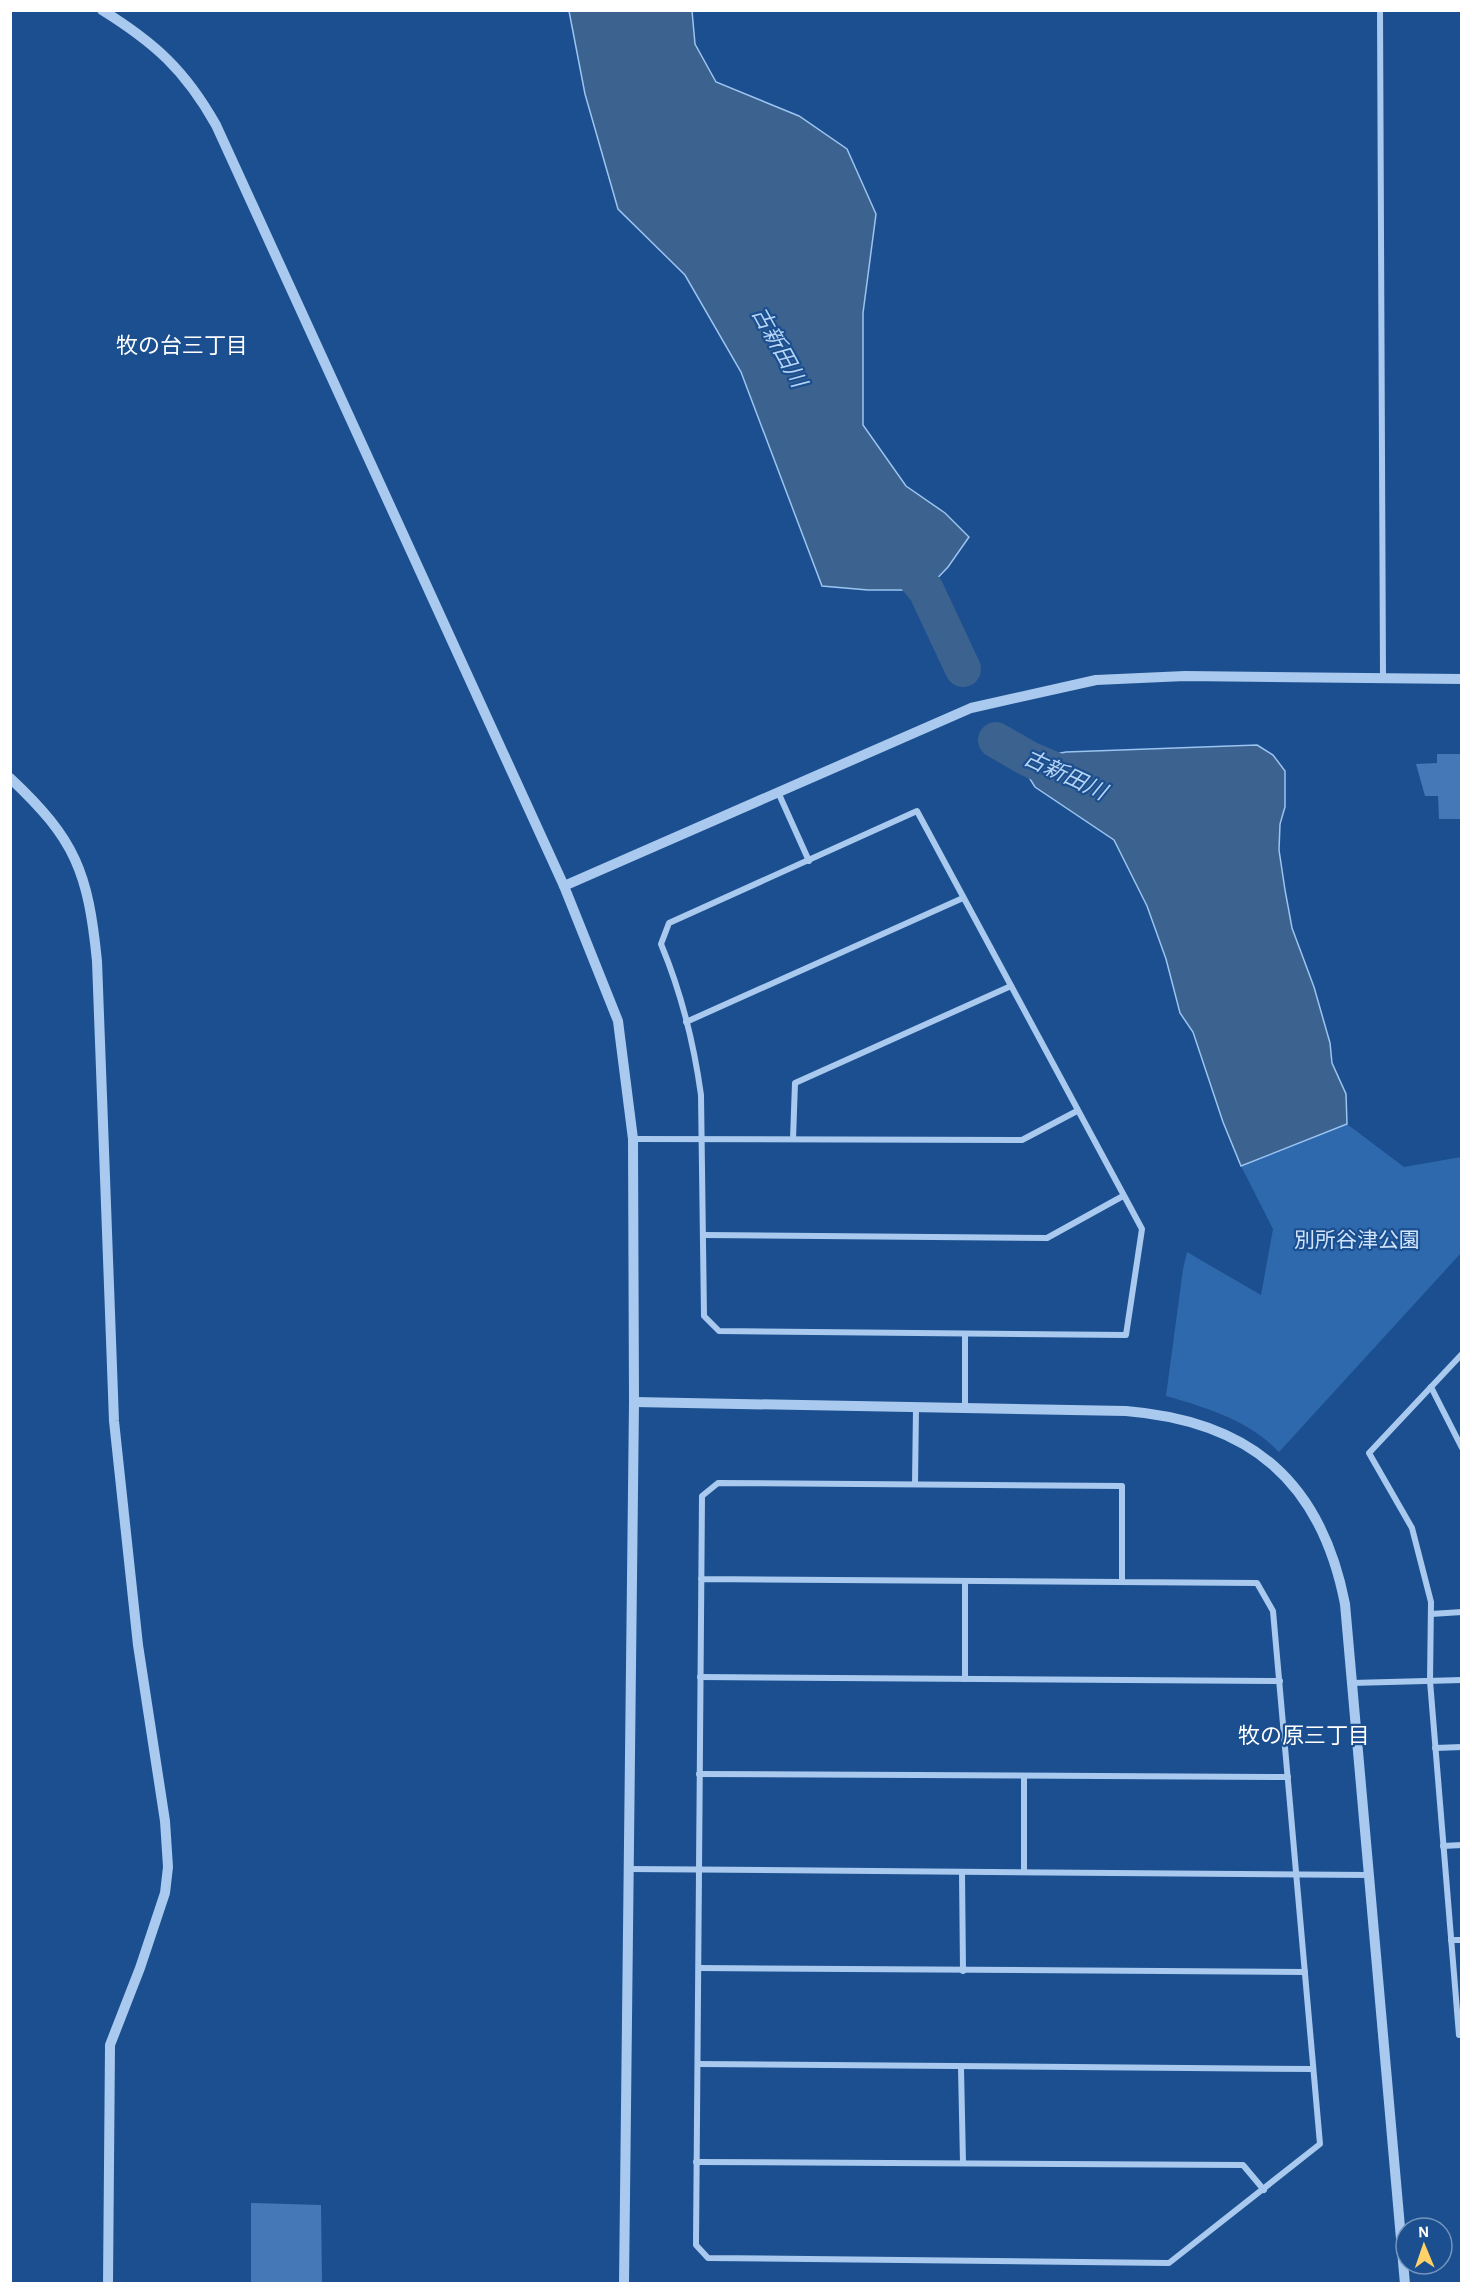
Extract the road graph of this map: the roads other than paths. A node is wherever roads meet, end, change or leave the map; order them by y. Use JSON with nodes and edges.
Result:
{"nodes":[{"id":1,"x":102,"y":10,"type":"edge"},
{"id":2,"x":1380,"y":10,"type":"edge"},
{"id":3,"x":1383,"y":678,"type":"junction"},
{"id":4,"x":1461,"y":679,"type":"edge"},
{"id":5,"x":10,"y":778,"type":"edge"},
{"id":6,"x":778,"y":792,"type":"junction"},
{"id":7,"x":809,"y":861,"type":"junction"},
{"id":8,"x":564,"y":886,"type":"junction"},
{"id":9,"x":963,"y":898,"type":"junction"},
{"id":10,"x":1011,"y":986,"type":"junction"},
{"id":11,"x":686,"y":1022,"type":"junction"},
{"id":12,"x":1077,"y":1111,"type":"junction"},
{"id":13,"x":703,"y":1138,"type":"junction"},
{"id":14,"x":792,"y":1138,"type":"junction"},
{"id":15,"x":633,"y":1139,"type":"junction"},
{"id":16,"x":1123,"y":1196,"type":"junction"},
{"id":17,"x":704,"y":1235,"type":"junction"},
{"id":18,"x":965,"y":1334,"type":"junction"},
{"id":19,"x":1461,"y":1354,"type":"edge"},
{"id":20,"x":1431,"y":1387,"type":"junction"},
{"id":21,"x":634,"y":1402,"type":"junction"},
{"id":22,"x":916,"y":1408,"type":"junction"},
{"id":23,"x":965,"y":1408,"type":"junction"},
{"id":24,"x":1461,"y":1448,"type":"edge"},
{"id":25,"x":915,"y":1484,"type":"junction"},
{"id":26,"x":701,"y":1578,"type":"junction"},
{"id":27,"x":964,"y":1581,"type":"junction"},
{"id":28,"x":1122,"y":1581,"type":"junction"},
{"id":29,"x":1461,"y":1612,"type":"edge"},
{"id":30,"x":1431,"y":1614,"type":"junction"},
{"id":31,"x":700,"y":1677,"type":"junction"},
{"id":32,"x":965,"y":1678,"type":"junction"},
{"id":33,"x":1461,"y":1680,"type":"edge"},
{"id":34,"x":1280,"y":1681,"type":"junction"},
{"id":35,"x":1430,"y":1681,"type":"junction"},
{"id":36,"x":1352,"y":1683,"type":"junction"},
{"id":37,"x":1461,"y":1747,"type":"edge"},
{"id":38,"x":1435,"y":1748,"type":"junction"},
{"id":39,"x":699,"y":1774,"type":"junction"},
{"id":40,"x":1024,"y":1776,"type":"junction"},
{"id":41,"x":1288,"y":1777,"type":"junction"},
{"id":42,"x":1461,"y":1845,"type":"edge"},
{"id":43,"x":1443,"y":1846,"type":"junction"},
{"id":44,"x":628,"y":1869,"type":"junction"},
{"id":45,"x":699,"y":1870,"type":"junction"},
{"id":46,"x":1024,"y":1872,"type":"junction"},
{"id":47,"x":963,"y":1873,"type":"junction"},
{"id":48,"x":1297,"y":1875,"type":"junction"},
{"id":49,"x":1369,"y":1875,"type":"junction"},
{"id":50,"x":1451,"y":1940,"type":"junction"},
{"id":51,"x":1461,"y":1940,"type":"edge"},
{"id":52,"x":699,"y":1968,"type":"junction"},
{"id":53,"x":963,"y":1971,"type":"junction"},
{"id":54,"x":1305,"y":1972,"type":"junction"},
{"id":55,"x":1461,"y":2035,"type":"edge"},
{"id":56,"x":698,"y":2064,"type":"junction"},
{"id":57,"x":961,"y":2068,"type":"junction"},
{"id":58,"x":1313,"y":2068,"type":"junction"},
{"id":59,"x":696,"y":2162,"type":"junction"},
{"id":60,"x":963,"y":2163,"type":"junction"},
{"id":61,"x":1264,"y":2190,"type":"junction"},
{"id":62,"x":108,"y":2283,"type":"edge"},
{"id":63,"x":624,"y":2283,"type":"edge"},
{"id":64,"x":1405,"y":2283,"type":"edge"}],
"edges":[{"from":1,"to":8,"type":"street"},
{"from":2,"to":3,"type":"street"},
{"from":3,"to":4,"type":"street"},
{"from":3,"to":6,"type":"street"},
{"from":5,"to":62,"type":"street"},
{"from":6,"to":7,"type":"street"},
{"from":6,"to":8,"type":"street"},
{"from":7,"to":9,"type":"street"},
{"from":7,"to":11,"type":"street"},
{"from":8,"to":15,"type":"street"},
{"from":9,"to":10,"type":"street"},
{"from":9,"to":11,"type":"street"},
{"from":10,"to":12,"type":"street"},
{"from":10,"to":14,"type":"street"},
{"from":11,"to":13,"type":"street"},
{"from":12,"to":14,"type":"street"},
{"from":12,"to":16,"type":"street"},
{"from":13,"to":14,"type":"street"},
{"from":13,"to":15,"type":"street"},
{"from":13,"to":17,"type":"street"},
{"from":15,"to":21,"type":"street"},
{"from":16,"to":17,"type":"street"},
{"from":16,"to":18,"type":"street"},
{"from":17,"to":18,"type":"street"},
{"from":18,"to":23,"type":"street"},
{"from":19,"to":20,"type":"street"},
{"from":20,"to":24,"type":"street"},
{"from":20,"to":30,"type":"street"},
{"from":21,"to":22,"type":"street"},
{"from":21,"to":44,"type":"street"},
{"from":22,"to":23,"type":"street"},
{"from":22,"to":25,"type":"street"},
{"from":23,"to":36,"type":"street"},
{"from":25,"to":26,"type":"street"},
{"from":25,"to":28,"type":"street"},
{"from":26,"to":27,"type":"street"},
{"from":26,"to":31,"type":"street"},
{"from":27,"to":28,"type":"street"},
{"from":27,"to":32,"type":"street"},
{"from":28,"to":34,"type":"street"},
{"from":29,"to":30,"type":"street"},
{"from":30,"to":35,"type":"street"},
{"from":31,"to":32,"type":"street"},
{"from":31,"to":39,"type":"street"},
{"from":32,"to":34,"type":"street"},
{"from":33,"to":35,"type":"street"},
{"from":34,"to":41,"type":"street"},
{"from":35,"to":36,"type":"street"},
{"from":35,"to":38,"type":"street"},
{"from":36,"to":49,"type":"street"},
{"from":37,"to":38,"type":"street"},
{"from":38,"to":43,"type":"street"},
{"from":39,"to":40,"type":"street"},
{"from":39,"to":45,"type":"street"},
{"from":40,"to":41,"type":"street"},
{"from":40,"to":46,"type":"street"},
{"from":41,"to":48,"type":"street"},
{"from":42,"to":43,"type":"street"},
{"from":43,"to":50,"type":"street"},
{"from":44,"to":45,"type":"street"},
{"from":44,"to":63,"type":"street"},
{"from":45,"to":47,"type":"street"},
{"from":45,"to":52,"type":"street"},
{"from":46,"to":47,"type":"street"},
{"from":46,"to":48,"type":"street"},
{"from":47,"to":53,"type":"street"},
{"from":48,"to":49,"type":"street"},
{"from":48,"to":54,"type":"street"},
{"from":49,"to":64,"type":"street"},
{"from":50,"to":51,"type":"street"},
{"from":50,"to":55,"type":"street"},
{"from":52,"to":53,"type":"street"},
{"from":52,"to":56,"type":"street"},
{"from":53,"to":54,"type":"street"},
{"from":54,"to":58,"type":"street"},
{"from":56,"to":57,"type":"street"},
{"from":56,"to":59,"type":"street"},
{"from":57,"to":58,"type":"street"},
{"from":57,"to":60,"type":"street"},
{"from":58,"to":61,"type":"street"},
{"from":59,"to":60,"type":"street"},
{"from":59,"to":61,"type":"street"},
{"from":60,"to":61,"type":"street"}]}
